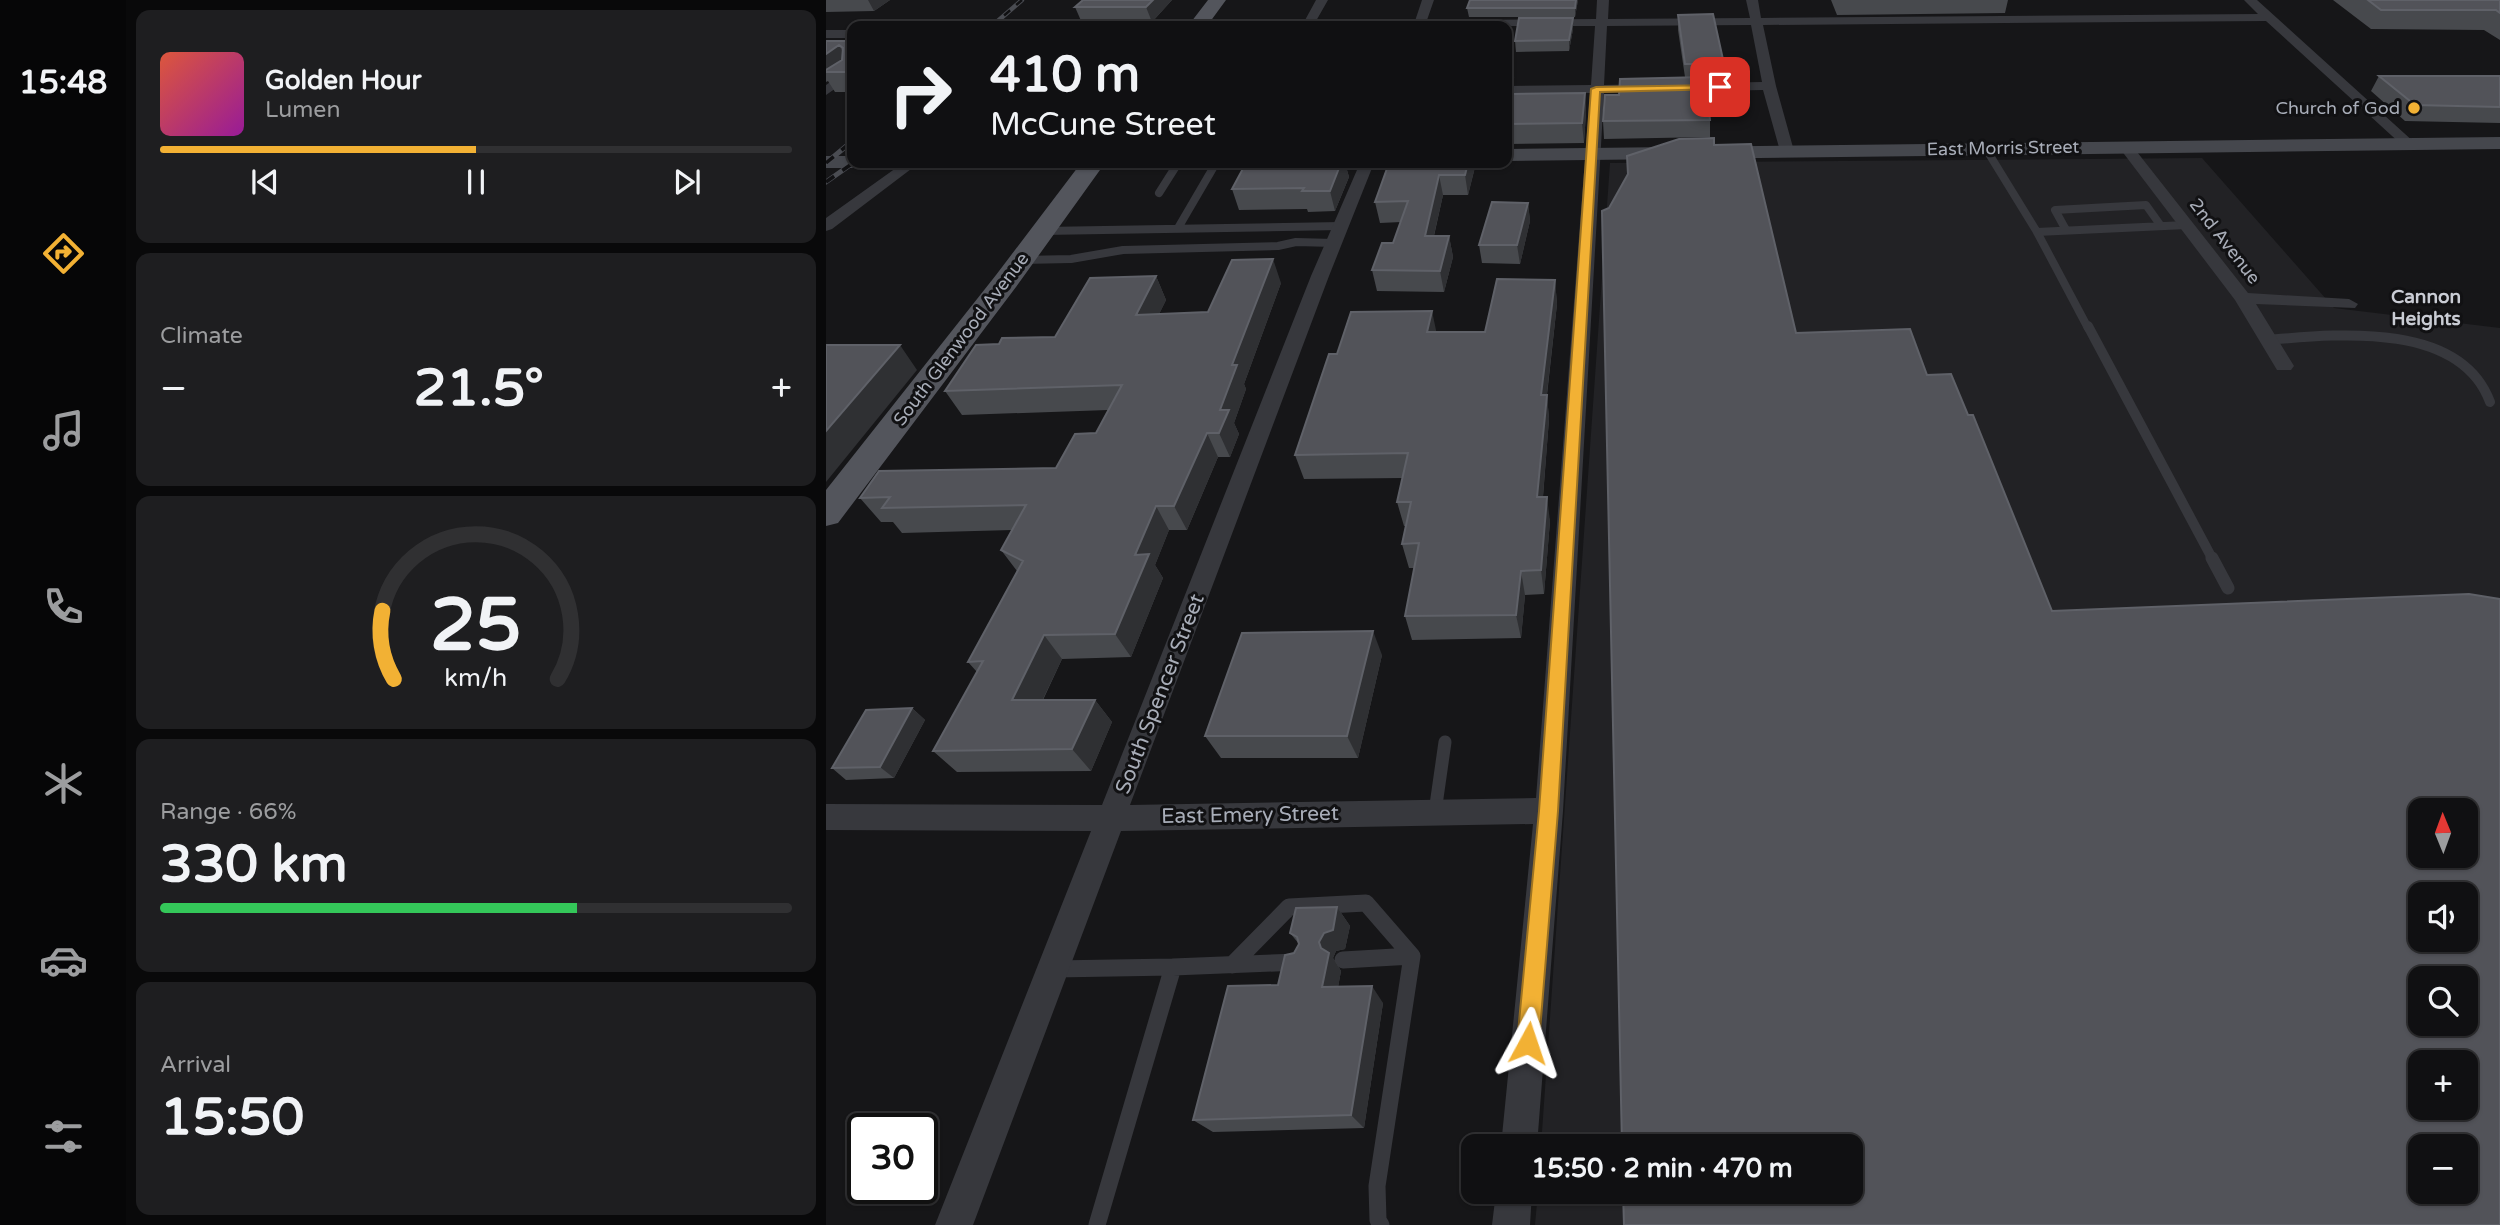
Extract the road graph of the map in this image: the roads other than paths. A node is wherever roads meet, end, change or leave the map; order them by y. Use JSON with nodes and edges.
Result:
{"nodes":[{"id":1,"x":1217,"y":0,"type":"edge"},
{"id":2,"x":1322,"y":0,"type":"edge"},
{"id":3,"x":1428,"y":0,"type":"edge"},
{"id":4,"x":1752,"y":0,"type":"edge"},
{"id":5,"x":2250,"y":0,"type":"edge"},
{"id":6,"x":1602,"y":12,"type":"edge"},
{"id":7,"x":2270,"y":17,"type":"junction"},
{"id":8,"x":1201,"y":21,"type":"edge"},
{"id":9,"x":1310,"y":21,"type":"edge"},
{"id":10,"x":1420,"y":21,"type":"edge"},
{"id":11,"x":1475,"y":21,"type":"edge"},
{"id":12,"x":1756,"y":22,"type":"junction"},
{"id":13,"x":826,"y":34,"type":"edge"},
{"id":14,"x":847,"y":34,"type":"edge"},
{"id":15,"x":847,"y":75,"type":"edge"},
{"id":16,"x":1769,"y":86,"type":"junction"},
{"id":17,"x":1596,"y":89,"type":"junction"},
{"id":18,"x":1512,"y":90,"type":"edge"},
{"id":19,"x":826,"y":91,"type":"edge"},
{"id":20,"x":2500,"y":143,"type":"edge"},
{"id":21,"x":2408,"y":144,"type":"junction"},
{"id":22,"x":2125,"y":146,"type":"junction"},
{"id":23,"x":1986,"y":149,"type":"junction"},
{"id":24,"x":1787,"y":151,"type":"junction"},
{"id":25,"x":1593,"y":154,"type":"junction"},
{"id":26,"x":1512,"y":155,"type":"edge"},
{"id":27,"x":826,"y":162,"type":"edge"},
{"id":28,"x":847,"y":162,"type":"edge"},
{"id":29,"x":905,"y":168,"type":"edge"},
{"id":30,"x":1089,"y":168,"type":"edge"},
{"id":31,"x":1175,"y":168,"type":"edge"},
{"id":32,"x":1213,"y":168,"type":"edge"},
{"id":33,"x":1365,"y":168,"type":"edge"},
{"id":34,"x":1159,"y":193,"type":"dead end"},
{"id":35,"x":2186,"y":225,"type":"junction"},
{"id":36,"x":826,"y":226,"type":"edge"},
{"id":37,"x":2161,"y":226,"type":"junction"},
{"id":38,"x":1178,"y":228,"type":"junction"},
{"id":39,"x":2066,"y":230,"type":"junction"},
{"id":40,"x":1043,"y":231,"type":"junction"},
{"id":41,"x":2036,"y":232,"type":"junction"},
{"id":42,"x":1338,"y":234,"type":"junction"},
{"id":43,"x":1022,"y":260,"type":"junction"},
{"id":44,"x":2243,"y":298,"type":"junction"},
{"id":45,"x":2349,"y":304,"type":"dead end"},
{"id":46,"x":2268,"y":340,"type":"junction"},
{"id":47,"x":2284,"y":366,"type":"dead end"},
{"id":48,"x":2490,"y":402,"type":"dead end"},
{"id":49,"x":826,"y":514,"type":"edge"},
{"id":50,"x":2228,"y":588,"type":"dead end"},
{"id":51,"x":1445,"y":742,"type":"dead end"},
{"id":52,"x":1549,"y":811,"type":"junction"},
{"id":53,"x":1435,"y":812,"type":"junction"},
{"id":54,"x":826,"y":817,"type":"edge"},
{"id":55,"x":1112,"y":818,"type":"junction"},
{"id":56,"x":1412,"y":956,"type":"junction"},
{"id":57,"x":1343,"y":960,"type":"dead end"},
{"id":58,"x":1302,"y":962,"type":"edge"},
{"id":59,"x":1232,"y":965,"type":"junction"},
{"id":60,"x":1173,"y":967,"type":"junction"},
{"id":61,"x":1053,"y":969,"type":"junction"},
{"id":62,"x":1519,"y":1134,"type":"edge"},
{"id":63,"x":1513,"y":1204,"type":"edge"},
{"id":64,"x":954,"y":1225,"type":"edge"},
{"id":65,"x":1097,"y":1225,"type":"edge"},
{"id":66,"x":1381,"y":1225,"type":"edge"},
{"id":67,"x":1511,"y":1225,"type":"edge"}],
"edges":[{"from":1,"to":8,"type":"main road"},
{"from":2,"to":9,"type":"street"},
{"from":3,"to":10,"type":"street"},
{"from":4,"to":12,"type":"street"},
{"from":5,"to":7,"type":"street"},
{"from":6,"to":11,"type":"street"},
{"from":6,"to":12,"type":"street"},
{"from":6,"to":17,"type":"street"},
{"from":7,"to":12,"type":"street"},
{"from":7,"to":21,"type":"street"},
{"from":12,"to":16,"type":"street"},
{"from":13,"to":14,"type":"street"},
{"from":15,"to":19,"type":"street"},
{"from":16,"to":17,"type":"street"},
{"from":16,"to":24,"type":"street"},
{"from":17,"to":18,"type":"street"},
{"from":17,"to":25,"type":"street"},
{"from":20,"to":21,"type":"main road","name":"East Morris Street"},
{"from":21,"to":22,"type":"main road","name":"East Morris Street"},
{"from":22,"to":23,"type":"main road","name":"East Morris Street"},
{"from":22,"to":35,"type":"street","name":"2nd Avenue"},
{"from":23,"to":24,"type":"main road","name":"East Morris Street"},
{"from":23,"to":41,"type":"lane"},
{"from":24,"to":25,"type":"main road","name":"East Morris Street"},
{"from":25,"to":26,"type":"main road","name":"East Morris Street"},
{"from":25,"to":52,"type":"street"},
{"from":27,"to":28,"type":"main road"},
{"from":29,"to":36,"type":"street"},
{"from":30,"to":40,"type":"main road","name":"South Glenwood Avenue"},
{"from":31,"to":34,"type":"lane"},
{"from":32,"to":38,"type":"lane"},
{"from":33,"to":42,"type":"street","name":"South Spencer Street"},
{"from":35,"to":37,"type":"lane"},
{"from":35,"to":44,"type":"street","name":"2nd Avenue"},
{"from":37,"to":39,"type":"lane"},
{"from":37,"to":39,"type":"lane"},
{"from":38,"to":40,"type":"lane"},
{"from":38,"to":42,"type":"lane"},
{"from":39,"to":41,"type":"lane"},
{"from":40,"to":43,"type":"main road","name":"South Glenwood Avenue"},
{"from":41,"to":50,"type":"lane"},
{"from":42,"to":43,"type":"lane"},
{"from":42,"to":55,"type":"street","name":"South Spencer Street"},
{"from":43,"to":49,"type":"main road","name":"South Glenwood Avenue"},
{"from":44,"to":45,"type":"street"},
{"from":44,"to":46,"type":"street","name":"2nd Avenue"},
{"from":46,"to":47,"type":"street","name":"2nd Avenue"},
{"from":46,"to":48,"type":"lane"},
{"from":51,"to":53,"type":"lane"},
{"from":52,"to":53,"type":"street","name":"East Emery Street"},
{"from":52,"to":62,"type":"street"},
{"from":53,"to":55,"type":"street","name":"East Emery Street"},
{"from":54,"to":55,"type":"street","name":"East Emery Street"},
{"from":55,"to":61,"type":"street","name":"South Spencer Street"},
{"from":56,"to":57,"type":"lane"},
{"from":56,"to":59,"type":"lane"},
{"from":56,"to":66,"type":"lane"},
{"from":58,"to":59,"type":"lane"},
{"from":59,"to":60,"type":"lane"},
{"from":60,"to":61,"type":"lane"},
{"from":60,"to":65,"type":"lane"},
{"from":61,"to":64,"type":"street","name":"South Spencer Street"},
{"from":63,"to":67,"type":"street"}]}
